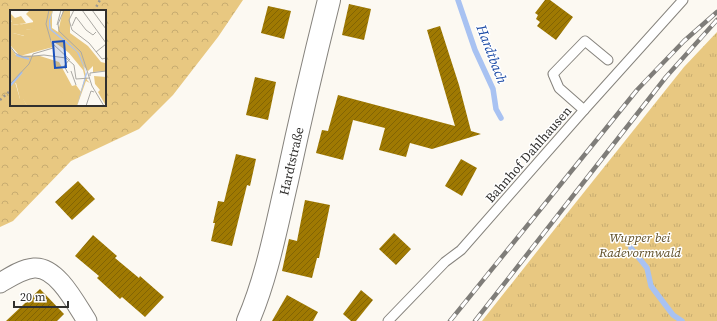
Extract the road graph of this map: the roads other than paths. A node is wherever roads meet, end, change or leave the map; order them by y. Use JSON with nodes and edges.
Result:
{"nodes":[{"id":1,"x":329,"y":0,"type":"edge"},
{"id":2,"x":683,"y":0,"type":"edge"},
{"id":3,"x":608,"y":60,"type":"dead end"},
{"id":4,"x":584,"y":110,"type":"junction"},
{"id":5,"x":0,"y":283,"type":"edge"},
{"id":6,"x":84,"y":320,"type":"edge"},
{"id":7,"x":248,"y":321,"type":"edge"},
{"id":8,"x":388,"y":321,"type":"edge"}],
"edges":[{"from":1,"to":7,"type":"main road","name":"Hardtstraße"},
{"from":2,"to":4,"type":"lane","name":"Bahnhof Dahlhausen"},
{"from":3,"to":4,"type":"lane"},
{"from":4,"to":8,"type":"lane","name":"Bahnhof Dahlhausen"},
{"from":5,"to":6,"type":"street"}]}
